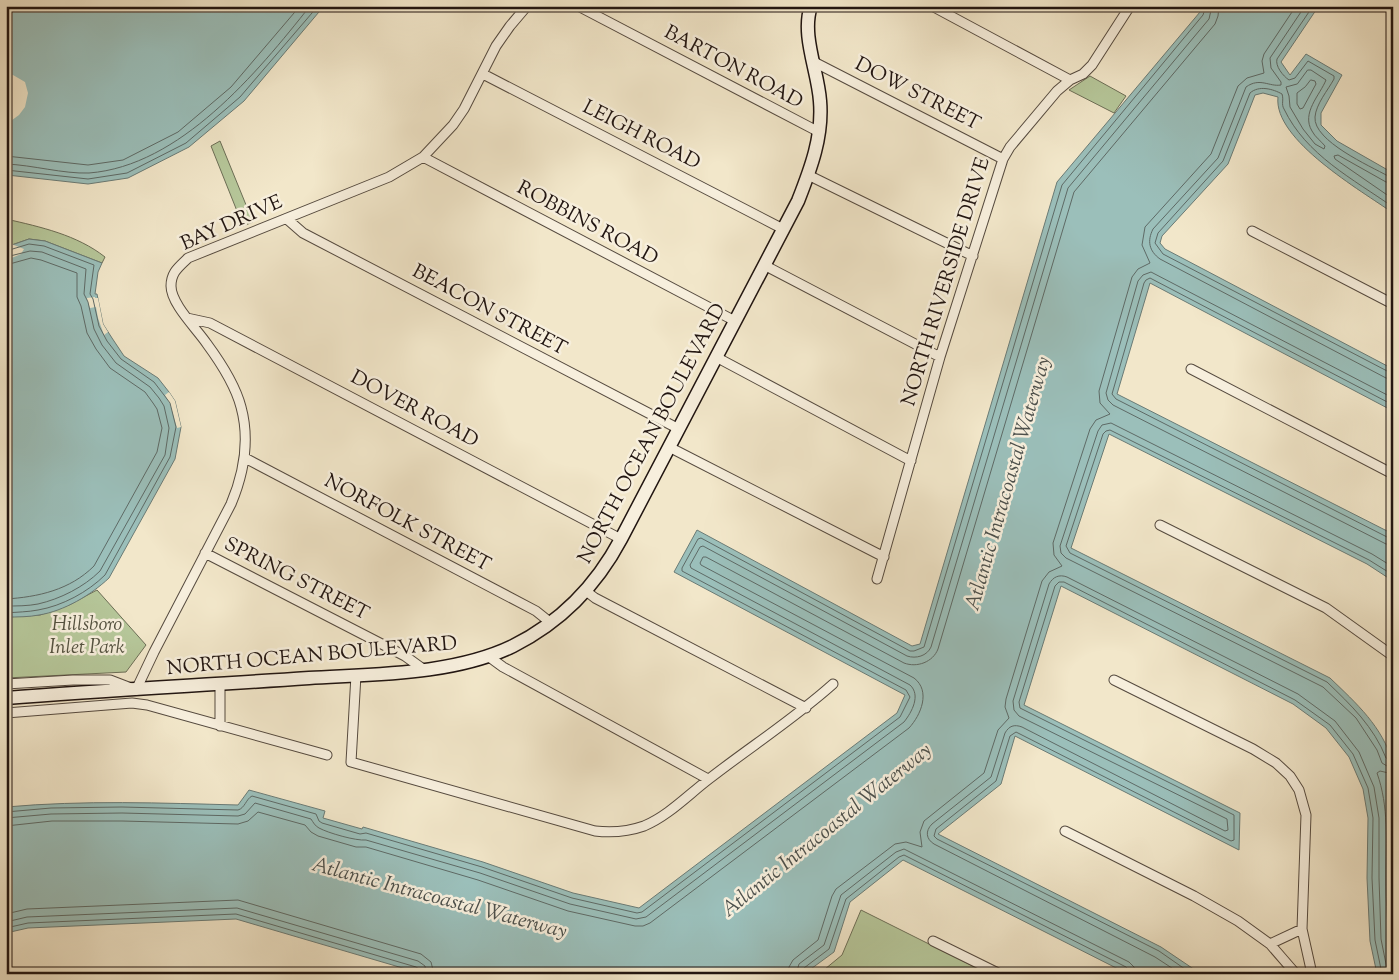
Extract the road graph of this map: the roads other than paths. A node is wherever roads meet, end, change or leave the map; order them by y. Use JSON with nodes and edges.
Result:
{"nodes":[{"id":1,"x":526,"y":6,"type":"edge"},
{"id":2,"x":578,"y":6,"type":"edge"},
{"id":3,"x":932,"y":6,"type":"edge"},
{"id":4,"x":1130,"y":6,"type":"edge"},
{"id":5,"x":807,"y":8,"type":"edge"},
{"id":6,"x":814,"y":62,"type":"junction"},
{"id":7,"x":483,"y":74,"type":"junction"},
{"id":8,"x":1070,"y":80,"type":"junction"},
{"id":9,"x":819,"y":132,"type":"junction"},
{"id":10,"x":423,"y":157,"type":"junction"},
{"id":11,"x":1003,"y":159,"type":"junction"},
{"id":12,"x":808,"y":174,"type":"junction"},
{"id":13,"x":287,"y":219,"type":"junction"},
{"id":14,"x":783,"y":229,"type":"junction"},
{"id":15,"x":1252,"y":231,"type":"dead end"},
{"id":16,"x":973,"y":256,"type":"junction"},
{"id":17,"x":764,"y":265,"type":"junction"},
{"id":18,"x":1393,"y":304,"type":"edge"},
{"id":19,"x":187,"y":318,"type":"junction"},
{"id":20,"x":735,"y":321,"type":"junction"},
{"id":21,"x":716,"y":357,"type":"junction"},
{"id":22,"x":940,"y":357,"type":"junction"},
{"id":23,"x":1191,"y":369,"type":"dead end"},
{"id":24,"x":679,"y":430,"type":"junction"},
{"id":25,"x":669,"y":448,"type":"junction"},
{"id":26,"x":245,"y":458,"type":"junction"},
{"id":27,"x":911,"y":461,"type":"junction"},
{"id":28,"x":1393,"y":474,"type":"edge"},
{"id":29,"x":1160,"y":525,"type":"dead end"},
{"id":30,"x":622,"y":539,"type":"junction"},
{"id":31,"x":205,"y":552,"type":"junction"},
{"id":32,"x":884,"y":557,"type":"junction"},
{"id":33,"x":877,"y":579,"type":"dead end"},
{"id":34,"x":586,"y":591,"type":"junction"},
{"id":35,"x":551,"y":623,"type":"junction"},
{"id":36,"x":488,"y":656,"type":"junction"},
{"id":37,"x":1393,"y":656,"type":"edge"},
{"id":38,"x":423,"y":669,"type":"junction"},
{"id":39,"x":356,"y":675,"type":"junction"},
{"id":40,"x":1114,"y":680,"type":"dead end"},
{"id":41,"x":6,"y":684,"type":"edge"},
{"id":42,"x":220,"y":684,"type":"junction"},
{"id":43,"x":832,"y":684,"type":"dead end"},
{"id":44,"x":136,"y":690,"type":"junction"},
{"id":45,"x":6,"y":698,"type":"edge"},
{"id":46,"x":806,"y":708,"type":"junction"},
{"id":47,"x":6,"y":713,"type":"edge"},
{"id":48,"x":220,"y":726,"type":"junction"},
{"id":49,"x":327,"y":755,"type":"dead end"},
{"id":50,"x":708,"y":779,"type":"junction"},
{"id":51,"x":1065,"y":832,"type":"dead end"},
{"id":52,"x":1302,"y":929,"type":"junction"},
{"id":53,"x":933,"y":941,"type":"dead end"},
{"id":54,"x":1270,"y":944,"type":"junction"},
{"id":55,"x":1000,"y":974,"type":"edge"},
{"id":56,"x":1296,"y":974,"type":"edge"},
{"id":57,"x":1312,"y":974,"type":"edge"}],
"edges":[{"from":1,"to":7,"type":"street","name":"BAY DRIVE"},
{"from":2,"to":9,"type":"street","name":"BARTON ROAD"},
{"from":3,"to":8,"type":"street"},
{"from":4,"to":8,"type":"street","name":"NORTH RIVERSIDE DRIVE"},
{"from":5,"to":6,"type":"main road","name":"NORTH OCEAN BOULEVARD"},
{"from":6,"to":9,"type":"main road","name":"NORTH OCEAN BOULEVARD"},
{"from":6,"to":11,"type":"street","name":"DOW STREET"},
{"from":7,"to":10,"type":"street","name":"BAY DRIVE"},
{"from":7,"to":14,"type":"street","name":"LEIGH ROAD"},
{"from":8,"to":11,"type":"street","name":"NORTH RIVERSIDE DRIVE"},
{"from":9,"to":12,"type":"main road","name":"NORTH OCEAN BOULEVARD"},
{"from":10,"to":13,"type":"street","name":"BAY DRIVE"},
{"from":10,"to":20,"type":"street","name":"ROBBINS ROAD"},
{"from":11,"to":16,"type":"street","name":"NORTH RIVERSIDE DRIVE"},
{"from":12,"to":14,"type":"main road","name":"NORTH OCEAN BOULEVARD"},
{"from":12,"to":16,"type":"street"},
{"from":13,"to":19,"type":"street","name":"BAY DRIVE"},
{"from":13,"to":24,"type":"street","name":"BEACON STREET"},
{"from":14,"to":17,"type":"main road","name":"NORTH OCEAN BOULEVARD"},
{"from":15,"to":18,"type":"street"},
{"from":16,"to":22,"type":"street","name":"NORTH RIVERSIDE DRIVE"},
{"from":17,"to":20,"type":"main road","name":"NORTH OCEAN BOULEVARD"},
{"from":17,"to":22,"type":"street"},
{"from":19,"to":26,"type":"street","name":"BAY DRIVE"},
{"from":19,"to":30,"type":"street","name":"DOVER ROAD"},
{"from":20,"to":21,"type":"main road","name":"NORTH OCEAN BOULEVARD"},
{"from":21,"to":24,"type":"main road","name":"NORTH OCEAN BOULEVARD"},
{"from":21,"to":27,"type":"street"},
{"from":22,"to":27,"type":"street","name":"NORTH RIVERSIDE DRIVE"},
{"from":23,"to":28,"type":"street"},
{"from":24,"to":25,"type":"main road","name":"NORTH OCEAN BOULEVARD"},
{"from":25,"to":30,"type":"main road","name":"NORTH OCEAN BOULEVARD"},
{"from":25,"to":32,"type":"street"},
{"from":26,"to":31,"type":"street","name":"BAY DRIVE"},
{"from":26,"to":35,"type":"street","name":"NORFOLK STREET"},
{"from":27,"to":32,"type":"street","name":"NORTH RIVERSIDE DRIVE"},
{"from":29,"to":37,"type":"street"},
{"from":30,"to":34,"type":"main road","name":"NORTH OCEAN BOULEVARD"},
{"from":31,"to":38,"type":"street","name":"SPRING STREET"},
{"from":31,"to":44,"type":"street","name":"BAY DRIVE"},
{"from":32,"to":33,"type":"street","name":"NORTH RIVERSIDE DRIVE"},
{"from":34,"to":35,"type":"main road","name":"NORTH OCEAN BOULEVARD"},
{"from":34,"to":46,"type":"street"},
{"from":35,"to":36,"type":"main road","name":"NORTH OCEAN BOULEVARD"},
{"from":36,"to":38,"type":"main road","name":"NORTH OCEAN BOULEVARD"},
{"from":36,"to":50,"type":"street"},
{"from":38,"to":39,"type":"main road","name":"NORTH OCEAN BOULEVARD"},
{"from":39,"to":42,"type":"main road","name":"NORTH OCEAN BOULEVARD"},
{"from":39,"to":50,"type":"street"},
{"from":40,"to":52,"type":"street"},
{"from":41,"to":44,"type":"street"},
{"from":42,"to":44,"type":"main road","name":"NORTH OCEAN BOULEVARD"},
{"from":42,"to":48,"type":"street"},
{"from":43,"to":46,"type":"street"},
{"from":44,"to":45,"type":"main road","name":"NORTH OCEAN BOULEVARD"},
{"from":46,"to":50,"type":"street"},
{"from":47,"to":48,"type":"street"},
{"from":48,"to":49,"type":"street"},
{"from":51,"to":54,"type":"street"},
{"from":52,"to":54,"type":"street"},
{"from":52,"to":57,"type":"street"},
{"from":53,"to":55,"type":"street"},
{"from":54,"to":56,"type":"street"}]}
